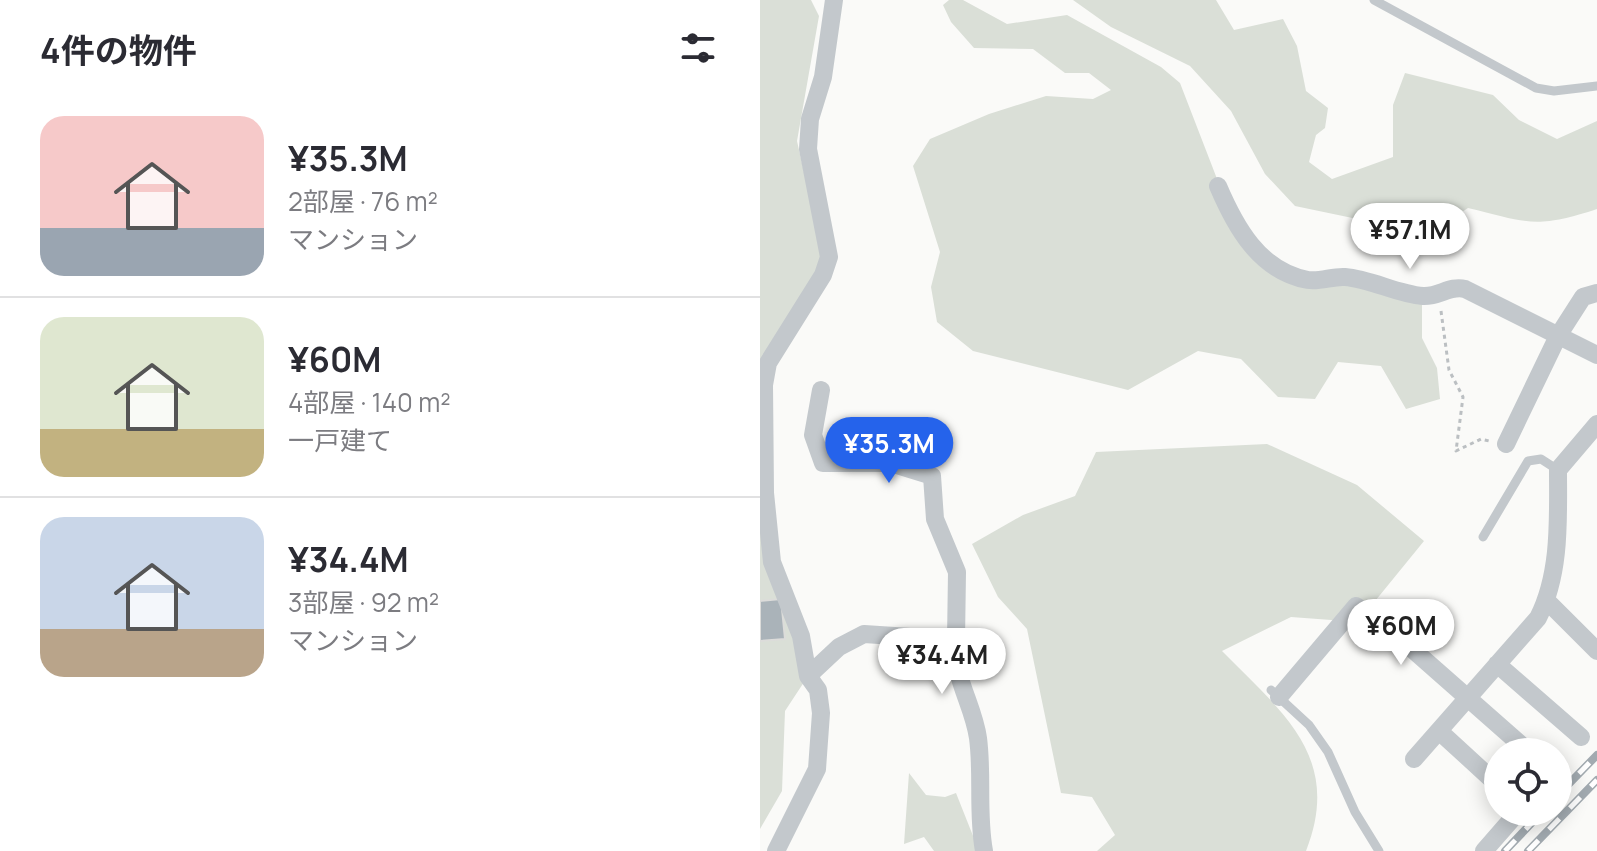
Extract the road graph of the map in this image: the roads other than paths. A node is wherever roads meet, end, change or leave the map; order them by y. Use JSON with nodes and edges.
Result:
{"nodes":[{"id":1,"x":834,"y":0,"type":"edge"},
{"id":2,"x":1374,"y":0,"type":"edge"},
{"id":3,"x":1597,"y":86,"type":"edge"},
{"id":4,"x":1218,"y":186,"type":"dead end"},
{"id":5,"x":1597,"y":293,"type":"edge"},
{"id":6,"x":1558,"y":336,"type":"junction"},
{"id":7,"x":1597,"y":355,"type":"edge"},
{"id":8,"x":821,"y":390,"type":"dead end"},
{"id":9,"x":1597,"y":424,"type":"edge"},
{"id":10,"x":1506,"y":444,"type":"road end"},
{"id":11,"x":1558,"y":470,"type":"junction"},
{"id":12,"x":1483,"y":537,"type":"dead end"},
{"id":13,"x":1547,"y":601,"type":"junction"},
{"id":14,"x":956,"y":640,"type":"junction"},
{"id":15,"x":1597,"y":651,"type":"edge"},
{"id":16,"x":1497,"y":664,"type":"junction"},
{"id":17,"x":808,"y":676,"type":"junction"},
{"id":18,"x":1275,"y":694,"type":"joint"},
{"id":19,"x":1468,"y":698,"type":"junction"},
{"id":20,"x":1439,"y":731,"type":"junction"},
{"id":21,"x":1581,"y":737,"type":"dead end"},
{"id":22,"x":1513,"y":738,"type":"edge"},
{"id":23,"x":1414,"y":759,"type":"dead end"},
{"id":24,"x":1484,"y":772,"type":"edge"},
{"id":25,"x":1506,"y":826,"type":"edge"},
{"id":26,"x":776,"y":851,"type":"edge"},
{"id":27,"x":984,"y":851,"type":"edge"},
{"id":28,"x":1379,"y":851,"type":"edge"},
{"id":29,"x":1484,"y":851,"type":"edge"}],
"edges":[{"from":1,"to":17,"type":"street"},
{"from":2,"to":3,"type":"lane"},
{"from":4,"to":6,"type":"street"},
{"from":5,"to":6,"type":"street"},
{"from":6,"to":7,"type":"street"},
{"from":6,"to":10,"type":"street"},
{"from":8,"to":14,"type":"street"},
{"from":9,"to":11,"type":"street"},
{"from":11,"to":12,"type":"lane"},
{"from":11,"to":13,"type":"street"},
{"from":13,"to":15,"type":"street"},
{"from":13,"to":16,"type":"street"},
{"from":14,"to":17,"type":"street"},
{"from":14,"to":27,"type":"street"},
{"from":16,"to":19,"type":"street"},
{"from":16,"to":21,"type":"street"},
{"from":17,"to":26,"type":"street"},
{"from":18,"to":19,"type":"street"},
{"from":18,"to":28,"type":"lane"},
{"from":19,"to":20,"type":"street"},
{"from":19,"to":22,"type":"street"},
{"from":20,"to":23,"type":"street"},
{"from":20,"to":24,"type":"street"},
{"from":25,"to":29,"type":"street"}]}
